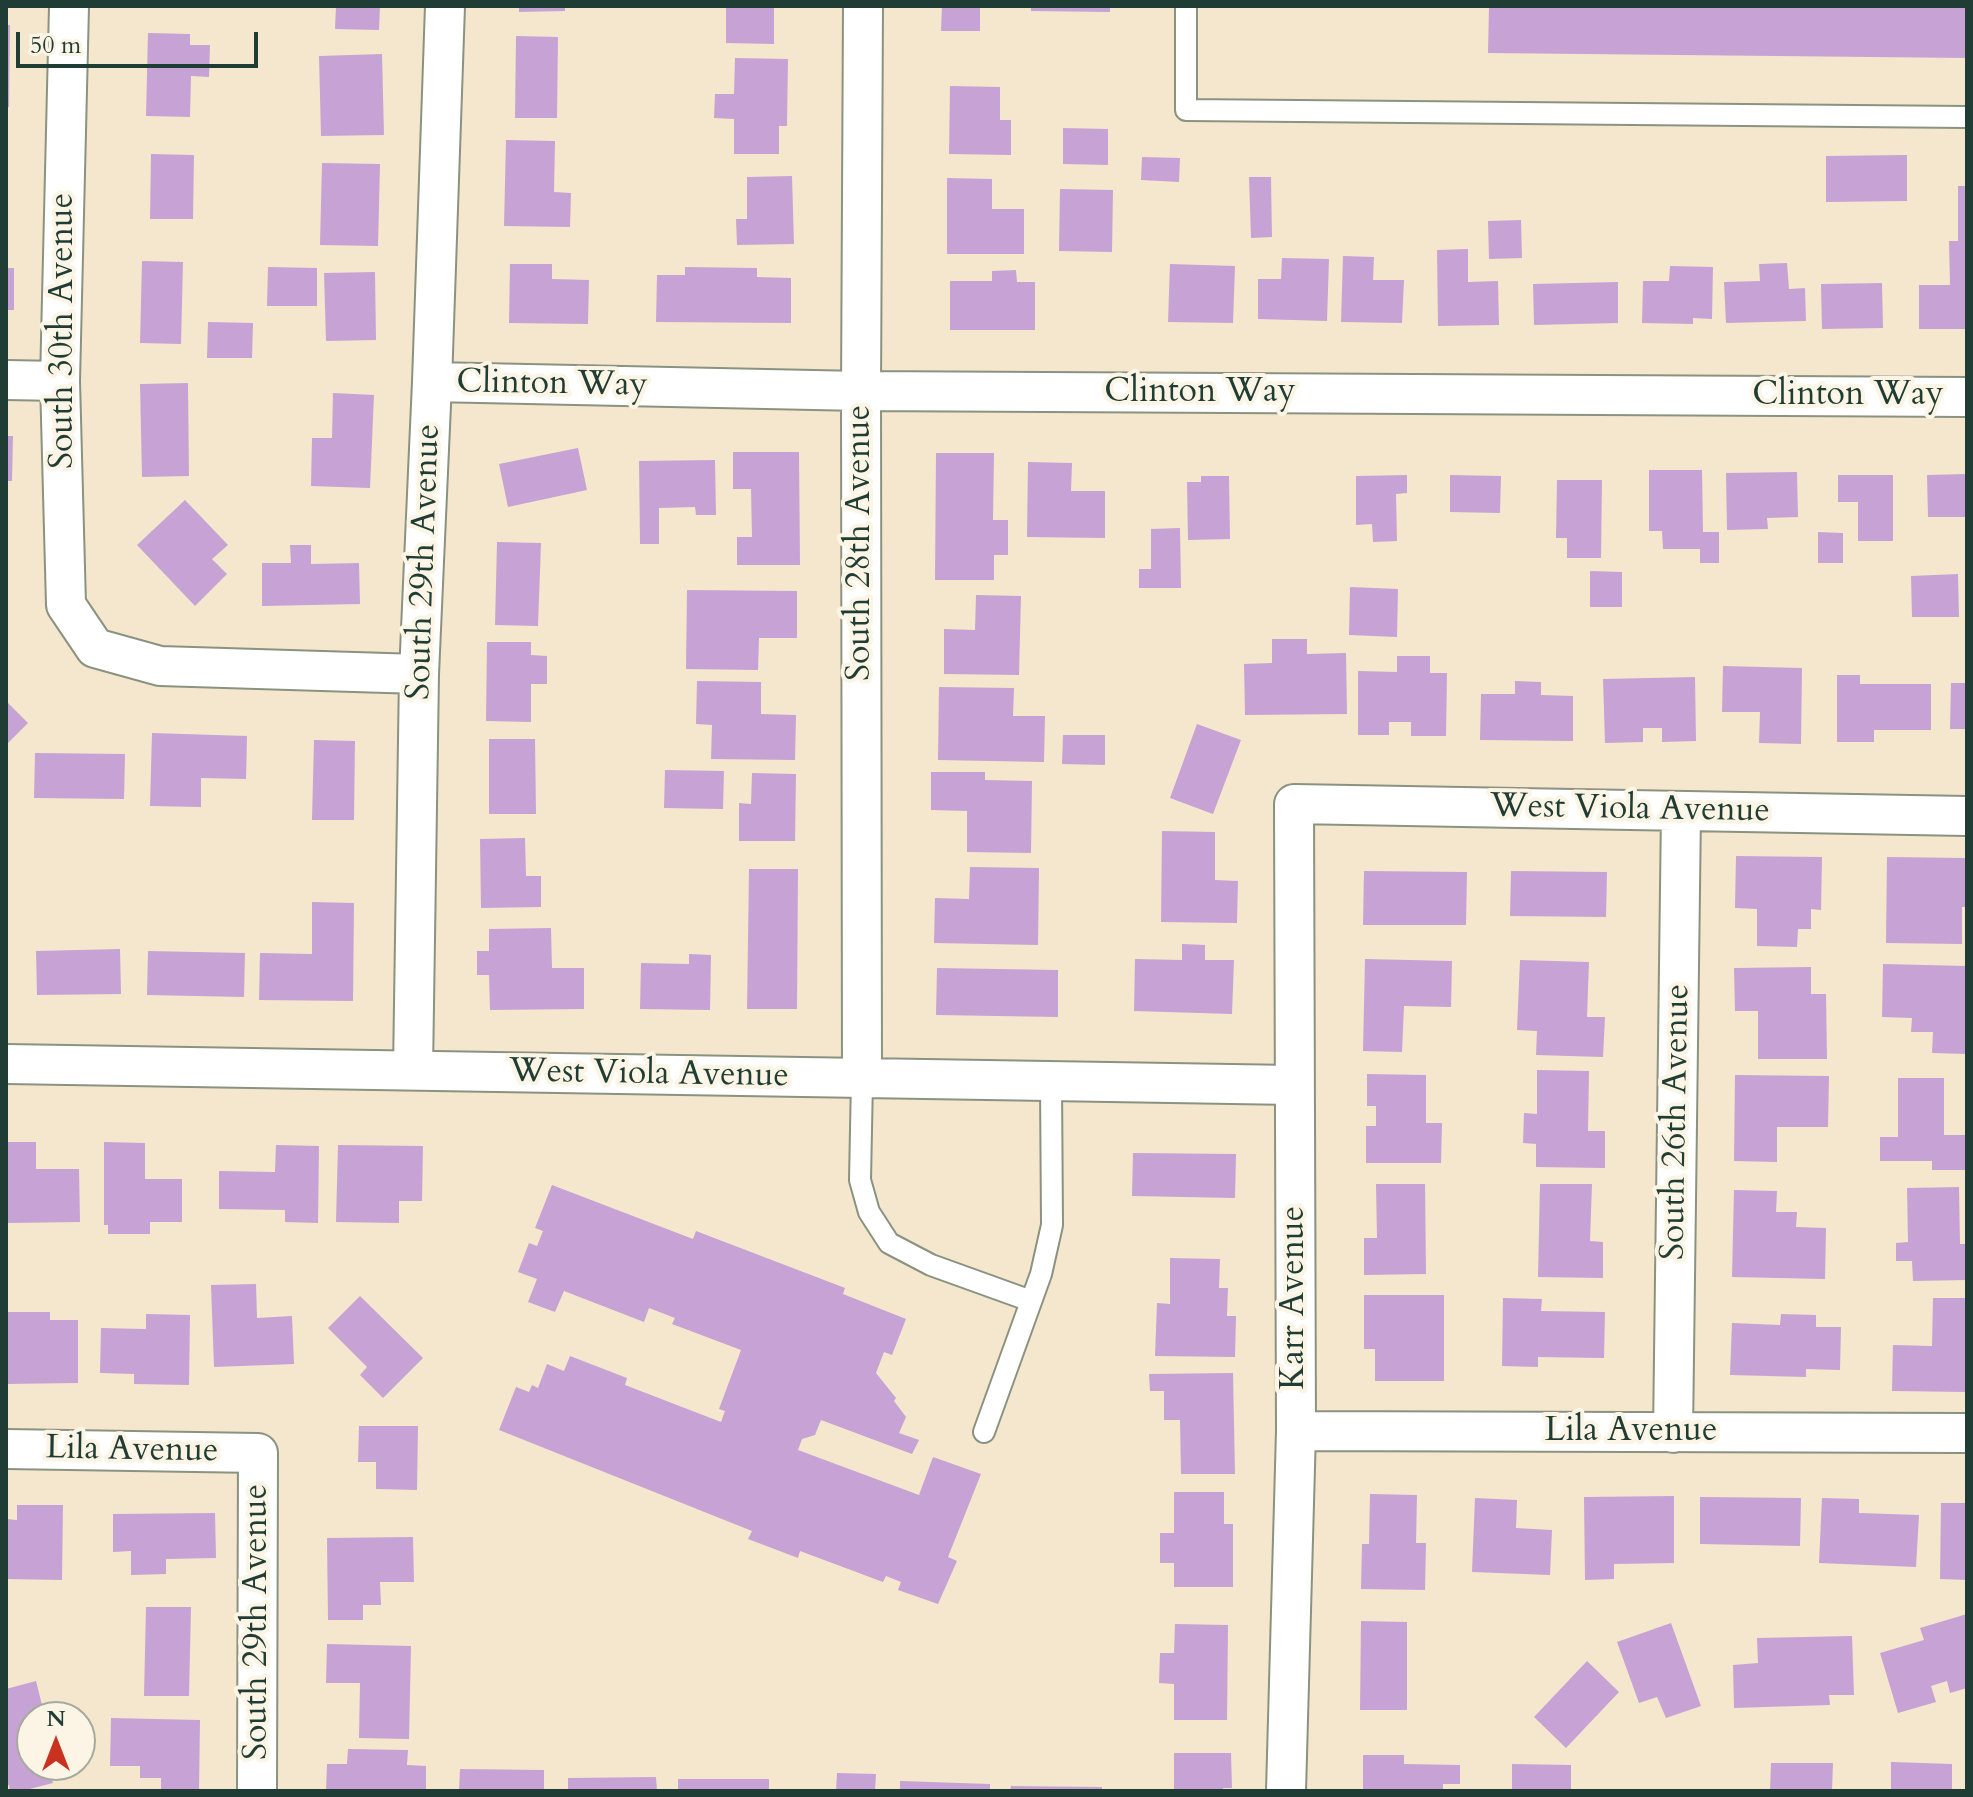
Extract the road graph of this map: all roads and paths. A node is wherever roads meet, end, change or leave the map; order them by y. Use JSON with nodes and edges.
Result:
{"nodes":[{"id":1,"x":69,"y":6,"type":"edge"},
{"id":2,"x":445,"y":6,"type":"edge"},
{"id":3,"x":863,"y":6,"type":"edge"},
{"id":4,"x":1186,"y":6,"type":"edge"},
{"id":5,"x":1967,"y":117,"type":"edge"},
{"id":6,"x":6,"y":380,"type":"edge"},
{"id":7,"x":60,"y":381,"type":"junction"},
{"id":8,"x":432,"y":382,"type":"junction"},
{"id":9,"x":861,"y":391,"type":"junction"},
{"id":10,"x":1967,"y":397,"type":"edge"},
{"id":11,"x":419,"y":674,"type":"junction"},
{"id":12,"x":1294,"y":804,"type":"joint"},
{"id":13,"x":1681,"y":811,"type":"junction"},
{"id":14,"x":1967,"y":816,"type":"edge"},
{"id":15,"x":6,"y":1064,"type":"edge"},
{"id":16,"x":413,"y":1070,"type":"junction"},
{"id":17,"x":862,"y":1080,"type":"junction"},
{"id":18,"x":1051,"y":1083,"type":"junction"},
{"id":19,"x":1293,"y":1085,"type":"junction"},
{"id":20,"x":1031,"y":1301,"type":"junction"},
{"id":21,"x":1296,"y":1431,"type":"junction"},
{"id":22,"x":984,"y":1432,"type":"dead end"},
{"id":23,"x":1673,"y":1433,"type":"junction"},
{"id":24,"x":1967,"y":1433,"type":"edge"},
{"id":25,"x":6,"y":1449,"type":"edge"},
{"id":26,"x":258,"y":1453,"type":"joint"},
{"id":27,"x":257,"y":1791,"type":"edge"},
{"id":28,"x":1286,"y":1791,"type":"edge"}],
"edges":[{"from":1,"to":7,"type":"street","name":"South 30th Avenue"},
{"from":2,"to":8,"type":"street","name":"South 29th Avenue"},
{"from":3,"to":9,"type":"street","name":"South 28th Avenue"},
{"from":4,"to":5,"type":"lane"},
{"from":6,"to":7,"type":"street"},
{"from":7,"to":11,"type":"street","name":"South 30th Avenue"},
{"from":8,"to":9,"type":"street","name":"Clinton Way"},
{"from":8,"to":11,"type":"street","name":"South 29th Avenue"},
{"from":9,"to":10,"type":"street","name":"Clinton Way"},
{"from":9,"to":17,"type":"street","name":"South 28th Avenue"},
{"from":11,"to":16,"type":"street","name":"South 29th Avenue"},
{"from":12,"to":13,"type":"street","name":"West Viola Avenue"},
{"from":12,"to":19,"type":"street","name":"Karr Avenue"},
{"from":13,"to":14,"type":"street","name":"West Viola Avenue"},
{"from":13,"to":23,"type":"street","name":"South 26th Avenue"},
{"from":15,"to":16,"type":"street","name":"West Viola Avenue"},
{"from":16,"to":17,"type":"street","name":"West Viola Avenue"},
{"from":17,"to":18,"type":"street","name":"West Viola Avenue"},
{"from":17,"to":20,"type":"lane"},
{"from":18,"to":19,"type":"street","name":"West Viola Avenue"},
{"from":18,"to":20,"type":"lane"},
{"from":19,"to":21,"type":"street","name":"Karr Avenue"},
{"from":20,"to":22,"type":"lane"},
{"from":21,"to":23,"type":"street","name":"Lila Avenue"},
{"from":21,"to":28,"type":"street","name":"Karr Avenue"},
{"from":23,"to":24,"type":"street","name":"Lila Avenue"},
{"from":25,"to":26,"type":"street","name":"Lila Avenue"},
{"from":26,"to":27,"type":"street","name":"South 29th Avenue"}]}
